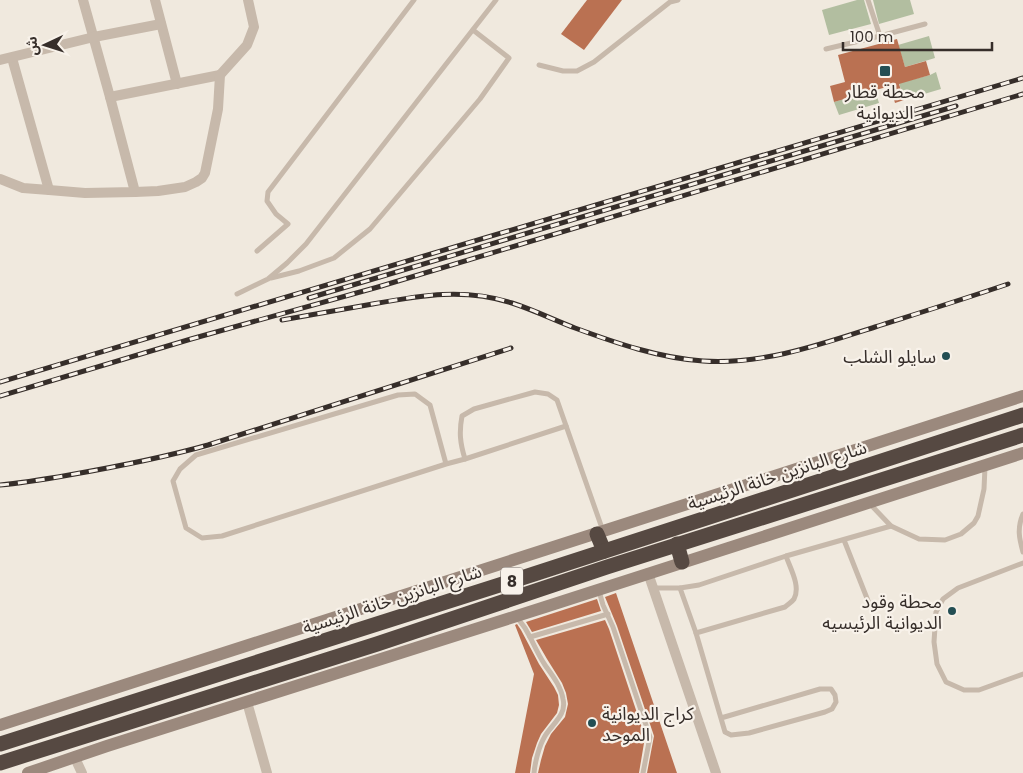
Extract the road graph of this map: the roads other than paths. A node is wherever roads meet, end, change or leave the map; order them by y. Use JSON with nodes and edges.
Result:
{"nodes":[{"id":1,"x":83,"y":0,"type":"edge"},
{"id":2,"x":155,"y":0,"type":"edge"},
{"id":3,"x":414,"y":0,"type":"edge"},
{"id":4,"x":496,"y":0,"type":"edge"},
{"id":5,"x":678,"y":0,"type":"edge"},
{"id":6,"x":868,"y":0,"type":"edge"},
{"id":7,"x":671,"y":1,"type":"edge"},
{"id":8,"x":251,"y":2,"type":"edge"},
{"id":9,"x":161,"y":24,"type":"junction"},
{"id":10,"x":925,"y":24,"type":"dead end"},
{"id":11,"x":473,"y":30,"type":"junction"},
{"id":12,"x":880,"y":36,"type":"junction"},
{"id":13,"x":94,"y":37,"type":"junction"},
{"id":14,"x":826,"y":49,"type":"dead end"},
{"id":15,"x":12,"y":58,"type":"junction"},
{"id":16,"x":0,"y":60,"type":"edge"},
{"id":17,"x":539,"y":65,"type":"dead end"},
{"id":18,"x":220,"y":75,"type":"junction"},
{"id":19,"x":177,"y":84,"type":"junction"},
{"id":20,"x":110,"y":97,"type":"junction"},
{"id":21,"x":0,"y":179,"type":"edge"},
{"id":22,"x":49,"y":190,"type":"junction"},
{"id":23,"x":135,"y":192,"type":"junction"},
{"id":24,"x":257,"y":251,"type":"dead end"},
{"id":25,"x":268,"y":279,"type":"junction"},
{"id":26,"x":237,"y":294,"type":"dead end"},
{"id":27,"x":1023,"y":396,"type":"edge"},
{"id":28,"x":1023,"y":415,"type":"edge"},
{"id":29,"x":566,"y":426,"type":"junction"},
{"id":30,"x":1023,"y":435,"type":"edge"},
{"id":31,"x":1023,"y":453,"type":"edge"},
{"id":32,"x":465,"y":459,"type":"junction"},
{"id":33,"x":446,"y":464,"type":"junction"},
{"id":34,"x":984,"y":464,"type":"junction"},
{"id":35,"x":868,"y":502,"type":"junction"},
{"id":36,"x":1023,"y":514,"type":"edge"},
{"id":37,"x":891,"y":526,"type":"junction"},
{"id":38,"x":600,"y":533,"type":"junction"},
{"id":39,"x":844,"y":540,"type":"junction"},
{"id":40,"x":677,"y":544,"type":"junction"},
{"id":41,"x":604,"y":551,"type":"junction"},
{"id":42,"x":1023,"y":552,"type":"edge"},
{"id":43,"x":786,"y":556,"type":"junction"},
{"id":44,"x":682,"y":562,"type":"junction"},
{"id":45,"x":1023,"y":563,"type":"edge"},
{"id":46,"x":648,"y":573,"type":"junction"},
{"id":47,"x":653,"y":588,"type":"junction"},
{"id":48,"x":680,"y":588,"type":"junction"},
{"id":49,"x":599,"y":590,"type":"junction"},
{"id":50,"x":872,"y":611,"type":"dead end"},
{"id":51,"x":608,"y":614,"type":"junction"},
{"id":52,"x":515,"y":616,"type":"junction"},
{"id":53,"x":696,"y":633,"type":"junction"},
{"id":54,"x":530,"y":637,"type":"junction"},
{"id":55,"x":379,"y":651,"type":"junction"},
{"id":56,"x":1023,"y":674,"type":"edge"},
{"id":57,"x":247,"y":702,"type":"junction"},
{"id":58,"x":721,"y":718,"type":"junction"},
{"id":59,"x":0,"y":724,"type":"edge"},
{"id":60,"x":0,"y":744,"type":"edge"},
{"id":61,"x":75,"y":758,"type":"junction"},
{"id":62,"x":0,"y":763,"type":"edge"},
{"id":63,"x":28,"y":773,"type":"edge"},
{"id":64,"x":82,"y":773,"type":"edge"},
{"id":65,"x":267,"y":773,"type":"edge"},
{"id":66,"x":534,"y":773,"type":"edge"},
{"id":67,"x":643,"y":773,"type":"edge"},
{"id":68,"x":716,"y":773,"type":"edge"}],
"edges":[{"from":1,"to":13,"type":"street"},
{"from":2,"to":9,"type":"street"},
{"from":3,"to":24,"type":"lane"},
{"from":4,"to":11,"type":"lane"},
{"from":5,"to":7,"type":"lane"},
{"from":6,"to":12,"type":"lane"},
{"from":7,"to":17,"type":"lane"},
{"from":8,"to":18,"type":"street"},
{"from":9,"to":13,"type":"street"},
{"from":9,"to":19,"type":"street"},
{"from":10,"to":12,"type":"lane"},
{"from":11,"to":25,"type":"lane"},
{"from":11,"to":25,"type":"lane"},
{"from":12,"to":14,"type":"lane"},
{"from":13,"to":15,"type":"street"},
{"from":13,"to":20,"type":"street"},
{"from":15,"to":16,"type":"street"},
{"from":15,"to":22,"type":"street"},
{"from":18,"to":19,"type":"street"},
{"from":18,"to":23,"type":"street"},
{"from":19,"to":20,"type":"street"},
{"from":20,"to":23,"type":"street"},
{"from":21,"to":22,"type":"street"},
{"from":22,"to":23,"type":"street"},
{"from":25,"to":26,"type":"lane"},
{"from":27,"to":38,"type":"main road"},
{"from":28,"to":41,"type":"highway","name":"شارع البانزين خانة الرئيسية","number":"8"},
{"from":29,"to":32,"type":"lane"},
{"from":29,"to":32,"type":"lane"},
{"from":29,"to":38,"type":"lane"},
{"from":30,"to":40,"type":"highway","name":"شارع البانزين خانة الرئيسية","number":"8"},
{"from":31,"to":34,"type":"main road"},
{"from":32,"to":33,"type":"lane"},
{"from":33,"to":33,"type":"lane"},
{"from":34,"to":35,"type":"main road"},
{"from":34,"to":37,"type":"lane"},
{"from":35,"to":37,"type":"lane"},
{"from":35,"to":44,"type":"main road"},
{"from":36,"to":42,"type":"lane"},
{"from":37,"to":39,"type":"lane"},
{"from":38,"to":41,"type":"highway"},
{"from":38,"to":59,"type":"main road"},
{"from":39,"to":43,"type":"lane"},
{"from":39,"to":50,"type":"lane"},
{"from":40,"to":44,"type":"highway"},
{"from":40,"to":55,"type":"highway","name":"شارع البانزين خانة الرئيسية","number":"8"},
{"from":41,"to":60,"type":"highway","name":"شارع البانزين خانة الرئيسية","number":"8"},
{"from":43,"to":48,"type":"lane"},
{"from":43,"to":53,"type":"lane"},
{"from":44,"to":46,"type":"main road"},
{"from":45,"to":56,"type":"lane"},
{"from":46,"to":47,"type":"street"},
{"from":46,"to":49,"type":"main road"},
{"from":47,"to":48,"type":"lane"},
{"from":47,"to":68,"type":"street"},
{"from":48,"to":53,"type":"lane"},
{"from":49,"to":51,"type":"lane"},
{"from":49,"to":52,"type":"main road"},
{"from":51,"to":54,"type":"lane"},
{"from":51,"to":67,"type":"lane"},
{"from":52,"to":54,"type":"lane"},
{"from":52,"to":55,"type":"main road"},
{"from":53,"to":58,"type":"lane"},
{"from":54,"to":66,"type":"lane"},
{"from":55,"to":57,"type":"main road"},
{"from":55,"to":62,"type":"highway","name":"شارع البانزين خانة الرئيسية","number":"8"},
{"from":57,"to":61,"type":"main road"},
{"from":57,"to":65,"type":"street"},
{"from":58,"to":58,"type":"lane"},
{"from":61,"to":63,"type":"main road"},
{"from":61,"to":64,"type":"street"}]}
